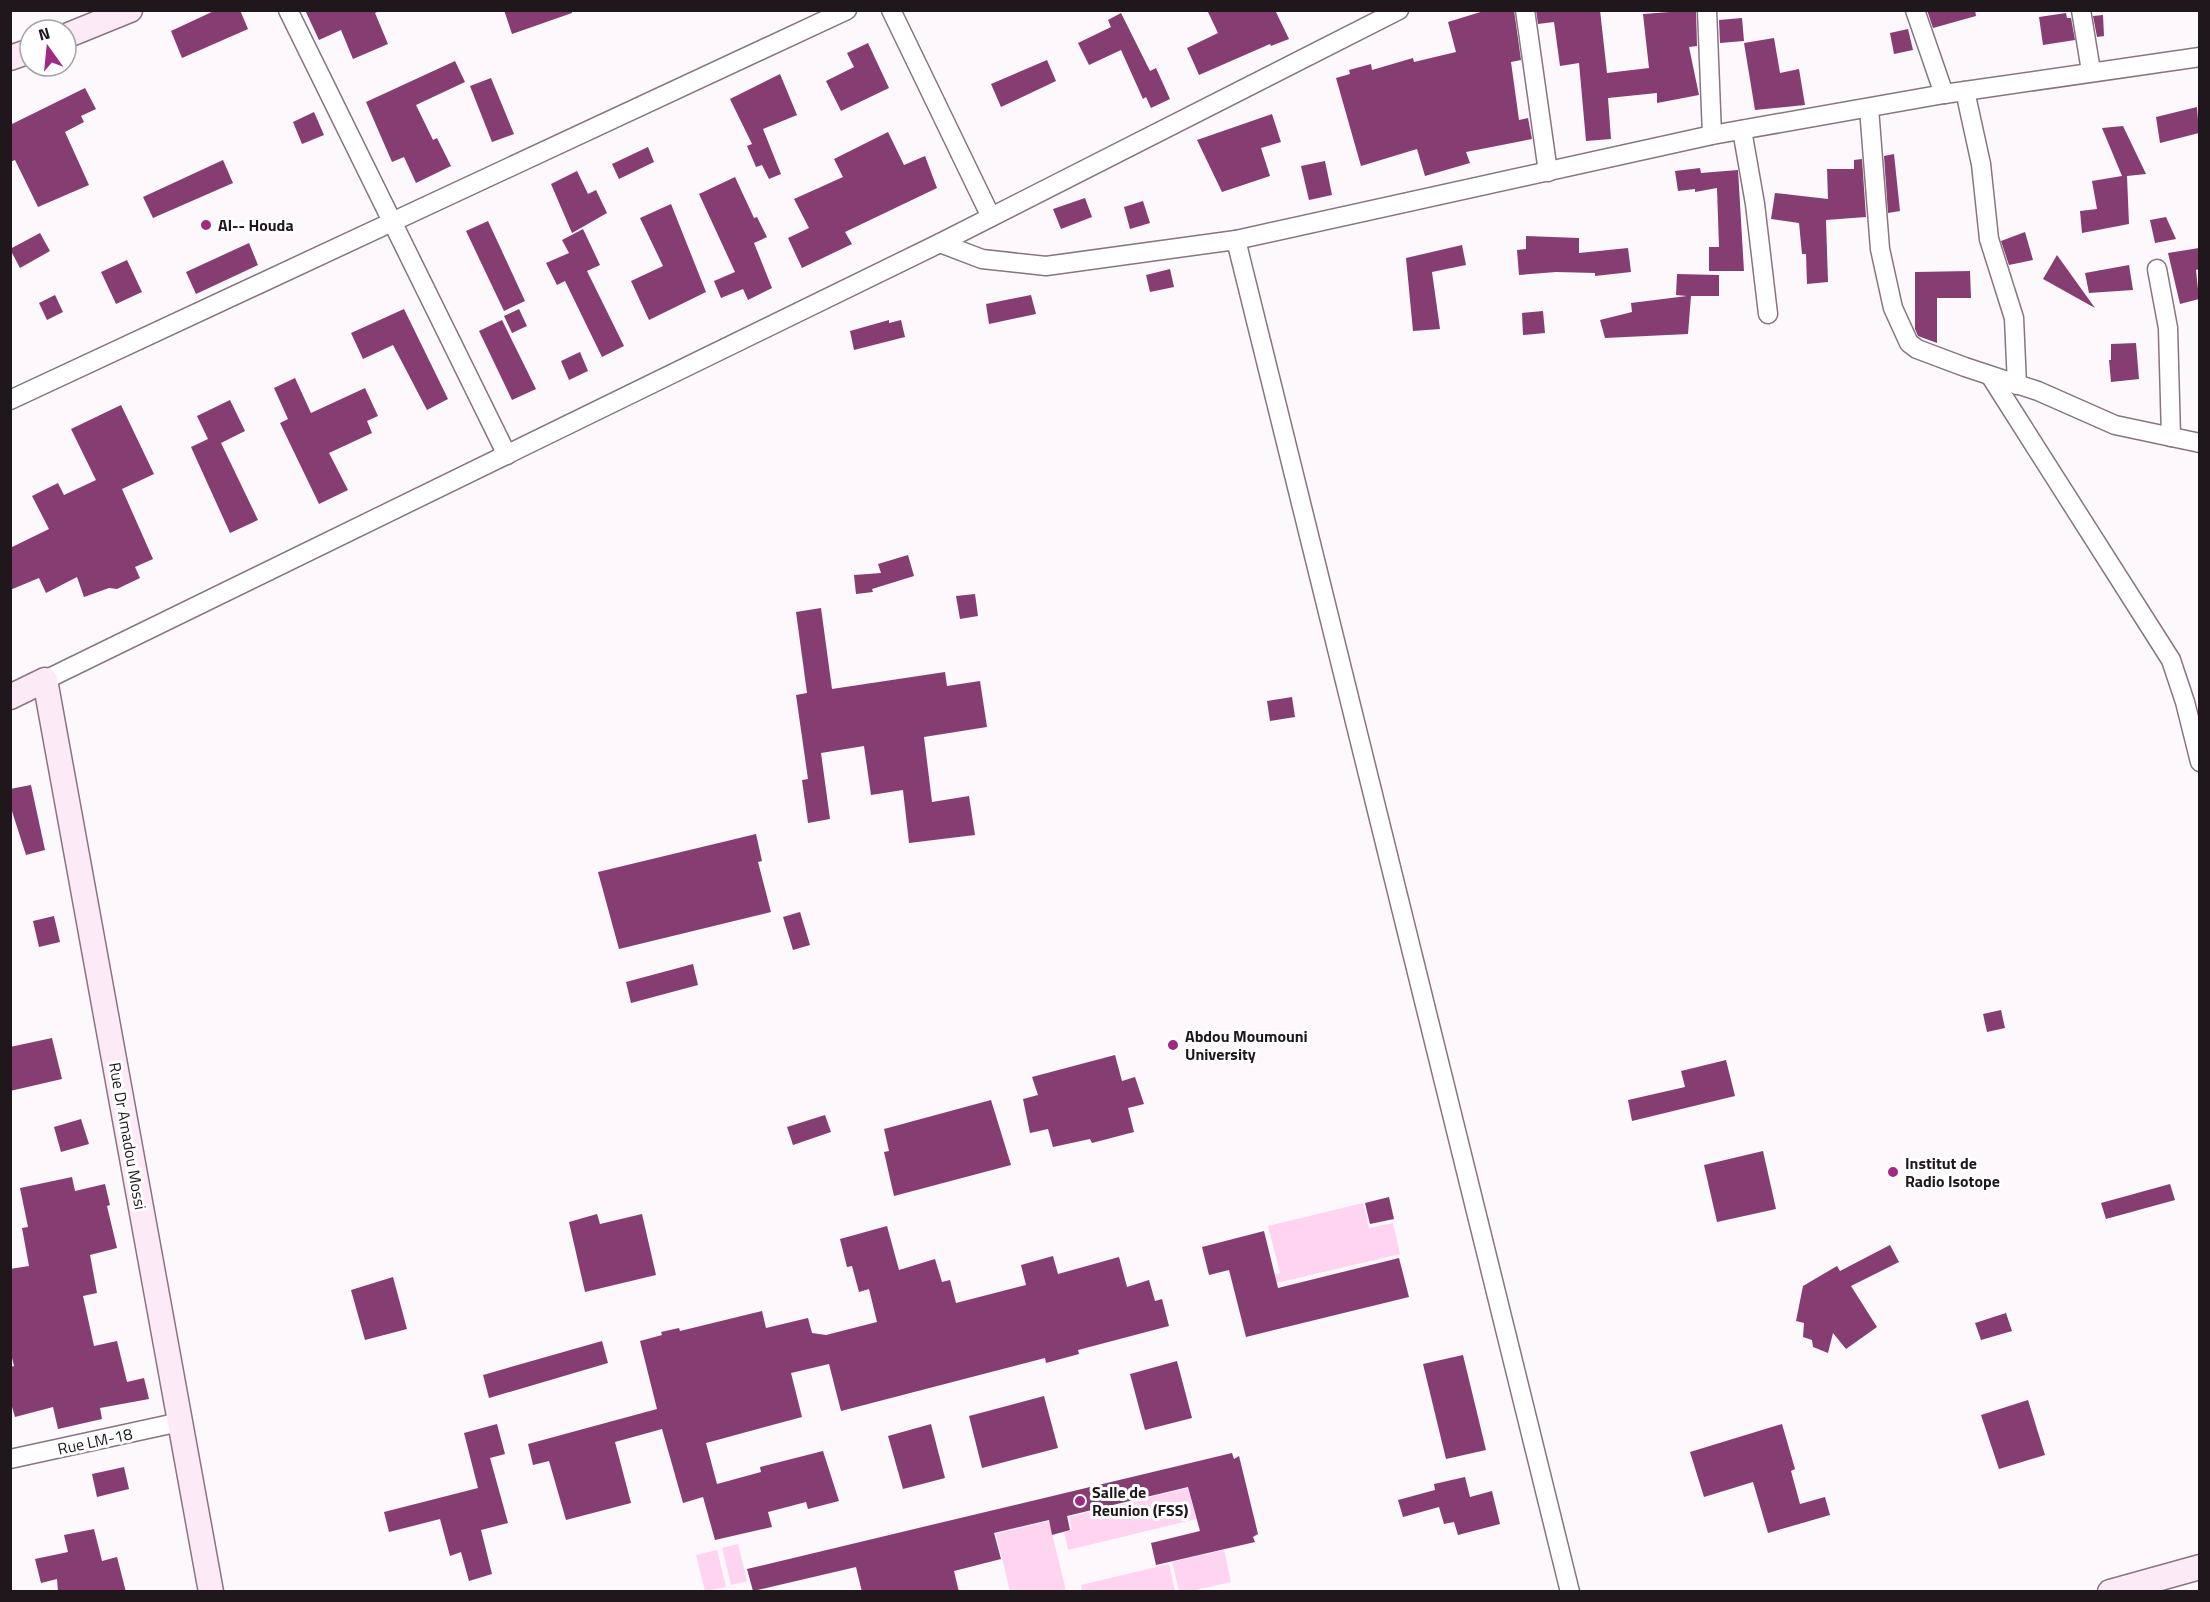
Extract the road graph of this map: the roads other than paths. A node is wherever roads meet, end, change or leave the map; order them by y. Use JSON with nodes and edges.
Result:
{"nodes":[{"id":1,"x":129,"y":10,"type":"edge"},
{"id":2,"x":288,"y":10,"type":"edge"},
{"id":3,"x":847,"y":10,"type":"edge"},
{"id":4,"x":891,"y":10,"type":"edge"},
{"id":5,"x":1399,"y":10,"type":"edge"},
{"id":6,"x":1525,"y":10,"type":"edge"},
{"id":7,"x":1707,"y":10,"type":"edge"},
{"id":8,"x":1915,"y":10,"type":"edge"},
{"id":9,"x":2081,"y":10,"type":"edge"},
{"id":10,"x":78,"y":31,"type":"edge"},
{"id":11,"x":2199,"y":57,"type":"edge"},
{"id":12,"x":2091,"y":71,"type":"junction"},
{"id":13,"x":1965,"y":91,"type":"junction"},
{"id":14,"x":1944,"y":94,"type":"junction"},
{"id":15,"x":1869,"y":108,"type":"junction"},
{"id":16,"x":1742,"y":130,"type":"junction"},
{"id":17,"x":1712,"y":135,"type":"junction"},
{"id":18,"x":1548,"y":172,"type":"junction"},
{"id":19,"x":991,"y":217,"type":"junction"},
{"id":20,"x":393,"y":222,"type":"junction"},
{"id":21,"x":1236,"y":240,"type":"junction"},
{"id":22,"x":940,"y":243,"type":"junction"},
{"id":23,"x":2157,"y":269,"type":"dead end"},
{"id":24,"x":1768,"y":314,"type":"dead end"},
{"id":25,"x":1991,"y":377,"type":"junction"},
{"id":26,"x":2017,"y":385,"type":"junction"},
{"id":27,"x":10,"y":400,"type":"edge"},
{"id":28,"x":2171,"y":437,"type":"junction"},
{"id":29,"x":2199,"y":443,"type":"edge"},
{"id":30,"x":507,"y":454,"type":"junction"},
{"id":31,"x":45,"y":681,"type":"junction"},
{"id":32,"x":10,"y":697,"type":"edge"},
{"id":33,"x":2199,"y":762,"type":"edge"},
{"id":34,"x":180,"y":1422,"type":"junction"},
{"id":35,"x":10,"y":1459,"type":"edge"},
{"id":36,"x":2199,"y":1567,"type":"edge"},
{"id":37,"x":211,"y":1592,"type":"edge"},
{"id":38,"x":1570,"y":1592,"type":"edge"},
{"id":39,"x":2110,"y":1592,"type":"edge"}],
"edges":[{"from":1,"to":10,"type":"street"},
{"from":2,"to":20,"type":"street"},
{"from":3,"to":20,"type":"street"},
{"from":4,"to":19,"type":"street"},
{"from":5,"to":19,"type":"street"},
{"from":6,"to":18,"type":"street"},
{"from":7,"to":17,"type":"street"},
{"from":8,"to":14,"type":"street"},
{"from":9,"to":12,"type":"street"},
{"from":11,"to":12,"type":"street"},
{"from":12,"to":13,"type":"street"},
{"from":13,"to":14,"type":"street"},
{"from":13,"to":26,"type":"street"},
{"from":14,"to":15,"type":"street"},
{"from":15,"to":16,"type":"street"},
{"from":15,"to":25,"type":"street"},
{"from":16,"to":17,"type":"street"},
{"from":16,"to":24,"type":"street"},
{"from":17,"to":18,"type":"street"},
{"from":18,"to":21,"type":"street"},
{"from":19,"to":22,"type":"street"},
{"from":20,"to":27,"type":"street"},
{"from":20,"to":30,"type":"street"},
{"from":21,"to":22,"type":"street"},
{"from":21,"to":38,"type":"street"},
{"from":22,"to":30,"type":"street"},
{"from":23,"to":28,"type":"street"},
{"from":25,"to":26,"type":"street"},
{"from":25,"to":33,"type":"street"},
{"from":26,"to":28,"type":"street"},
{"from":28,"to":29,"type":"street"},
{"from":30,"to":31,"type":"street"},
{"from":31,"to":32,"type":"street"},
{"from":31,"to":34,"type":"street","name":"Rue Dr Amadou Mossi"},
{"from":34,"to":35,"type":"street","name":"Rue LM-18"},
{"from":34,"to":37,"type":"street","name":"Rue Dr Amadou Mossi"},
{"from":36,"to":39,"type":"street"}]}
